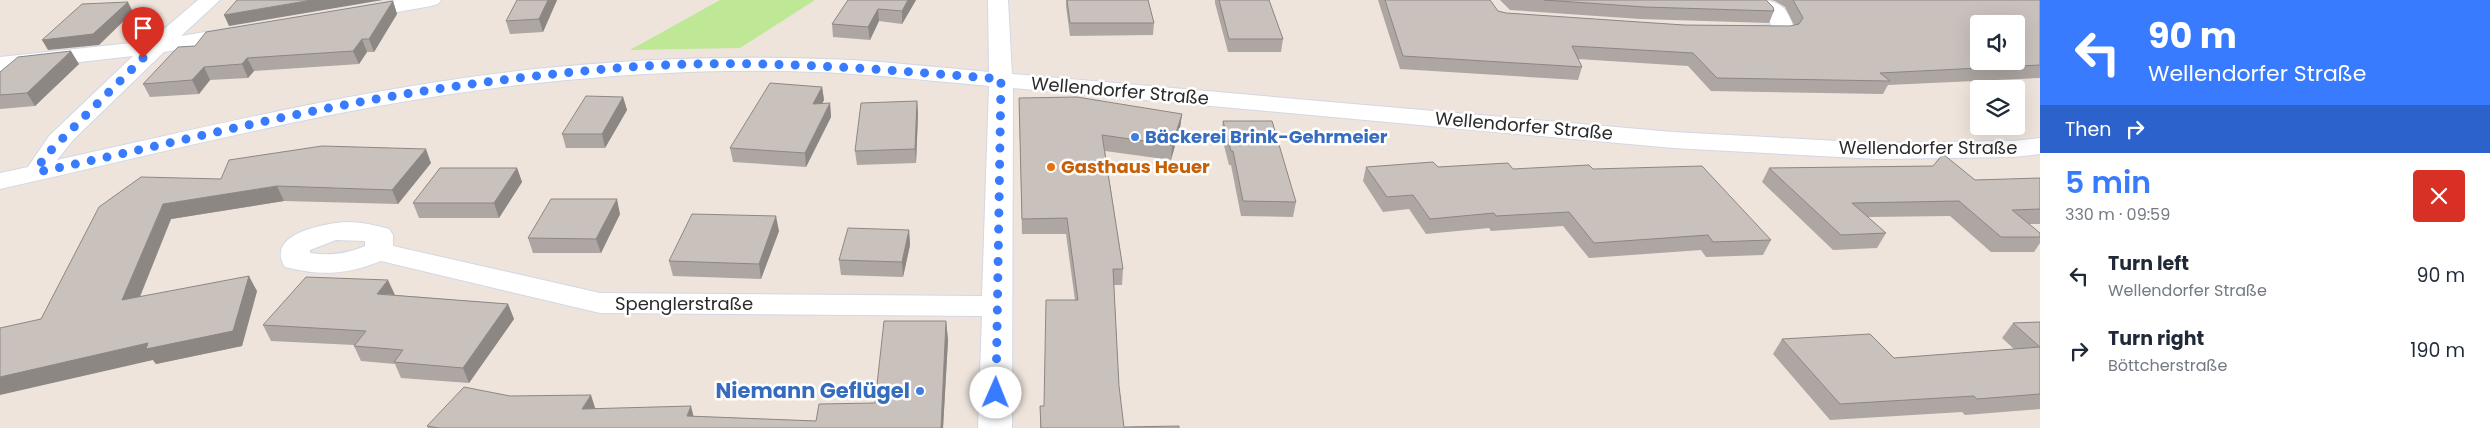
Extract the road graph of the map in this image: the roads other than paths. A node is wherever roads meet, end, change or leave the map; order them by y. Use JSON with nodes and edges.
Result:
{"nodes":[{"id":1,"x":210,"y":0,"type":"edge"},
{"id":2,"x":431,"y":0,"type":"edge"},
{"id":3,"x":998,"y":0,"type":"edge"},
{"id":4,"x":1760,"y":0,"type":"edge"},
{"id":5,"x":336,"y":17,"type":"edge"},
{"id":6,"x":260,"y":30,"type":"edge"},
{"id":7,"x":1734,"y":32,"type":"edge"},
{"id":8,"x":155,"y":47,"type":"junction"},
{"id":9,"x":0,"y":64,"type":"edge"},
{"id":10,"x":1001,"y":79,"type":"junction"},
{"id":11,"x":2040,"y":146,"type":"edge"},
{"id":12,"x":38,"y":172,"type":"junction"},
{"id":13,"x":0,"y":181,"type":"edge"},
{"id":14,"x":379,"y":251,"type":"dead end"},
{"id":15,"x":996,"y":306,"type":"junction"},
{"id":16,"x":995,"y":428,"type":"edge"}],
"edges":[{"from":1,"to":8,"type":"street"},
{"from":2,"to":5,"type":"street"},
{"from":3,"to":10,"type":"street"},
{"from":4,"to":7,"type":"street"},
{"from":6,"to":8,"type":"street"},
{"from":8,"to":9,"type":"street"},
{"from":8,"to":12,"type":"street"},
{"from":10,"to":11,"type":"street","name":"Wellendorfer Straße"},
{"from":10,"to":12,"type":"street","name":"Wellendorfer Straße"},
{"from":10,"to":15,"type":"street"},
{"from":12,"to":13,"type":"street","name":"Wellendorfer Straße"},
{"from":14,"to":15,"type":"street","name":"Spenglerstraße"},
{"from":15,"to":16,"type":"street"}]}
